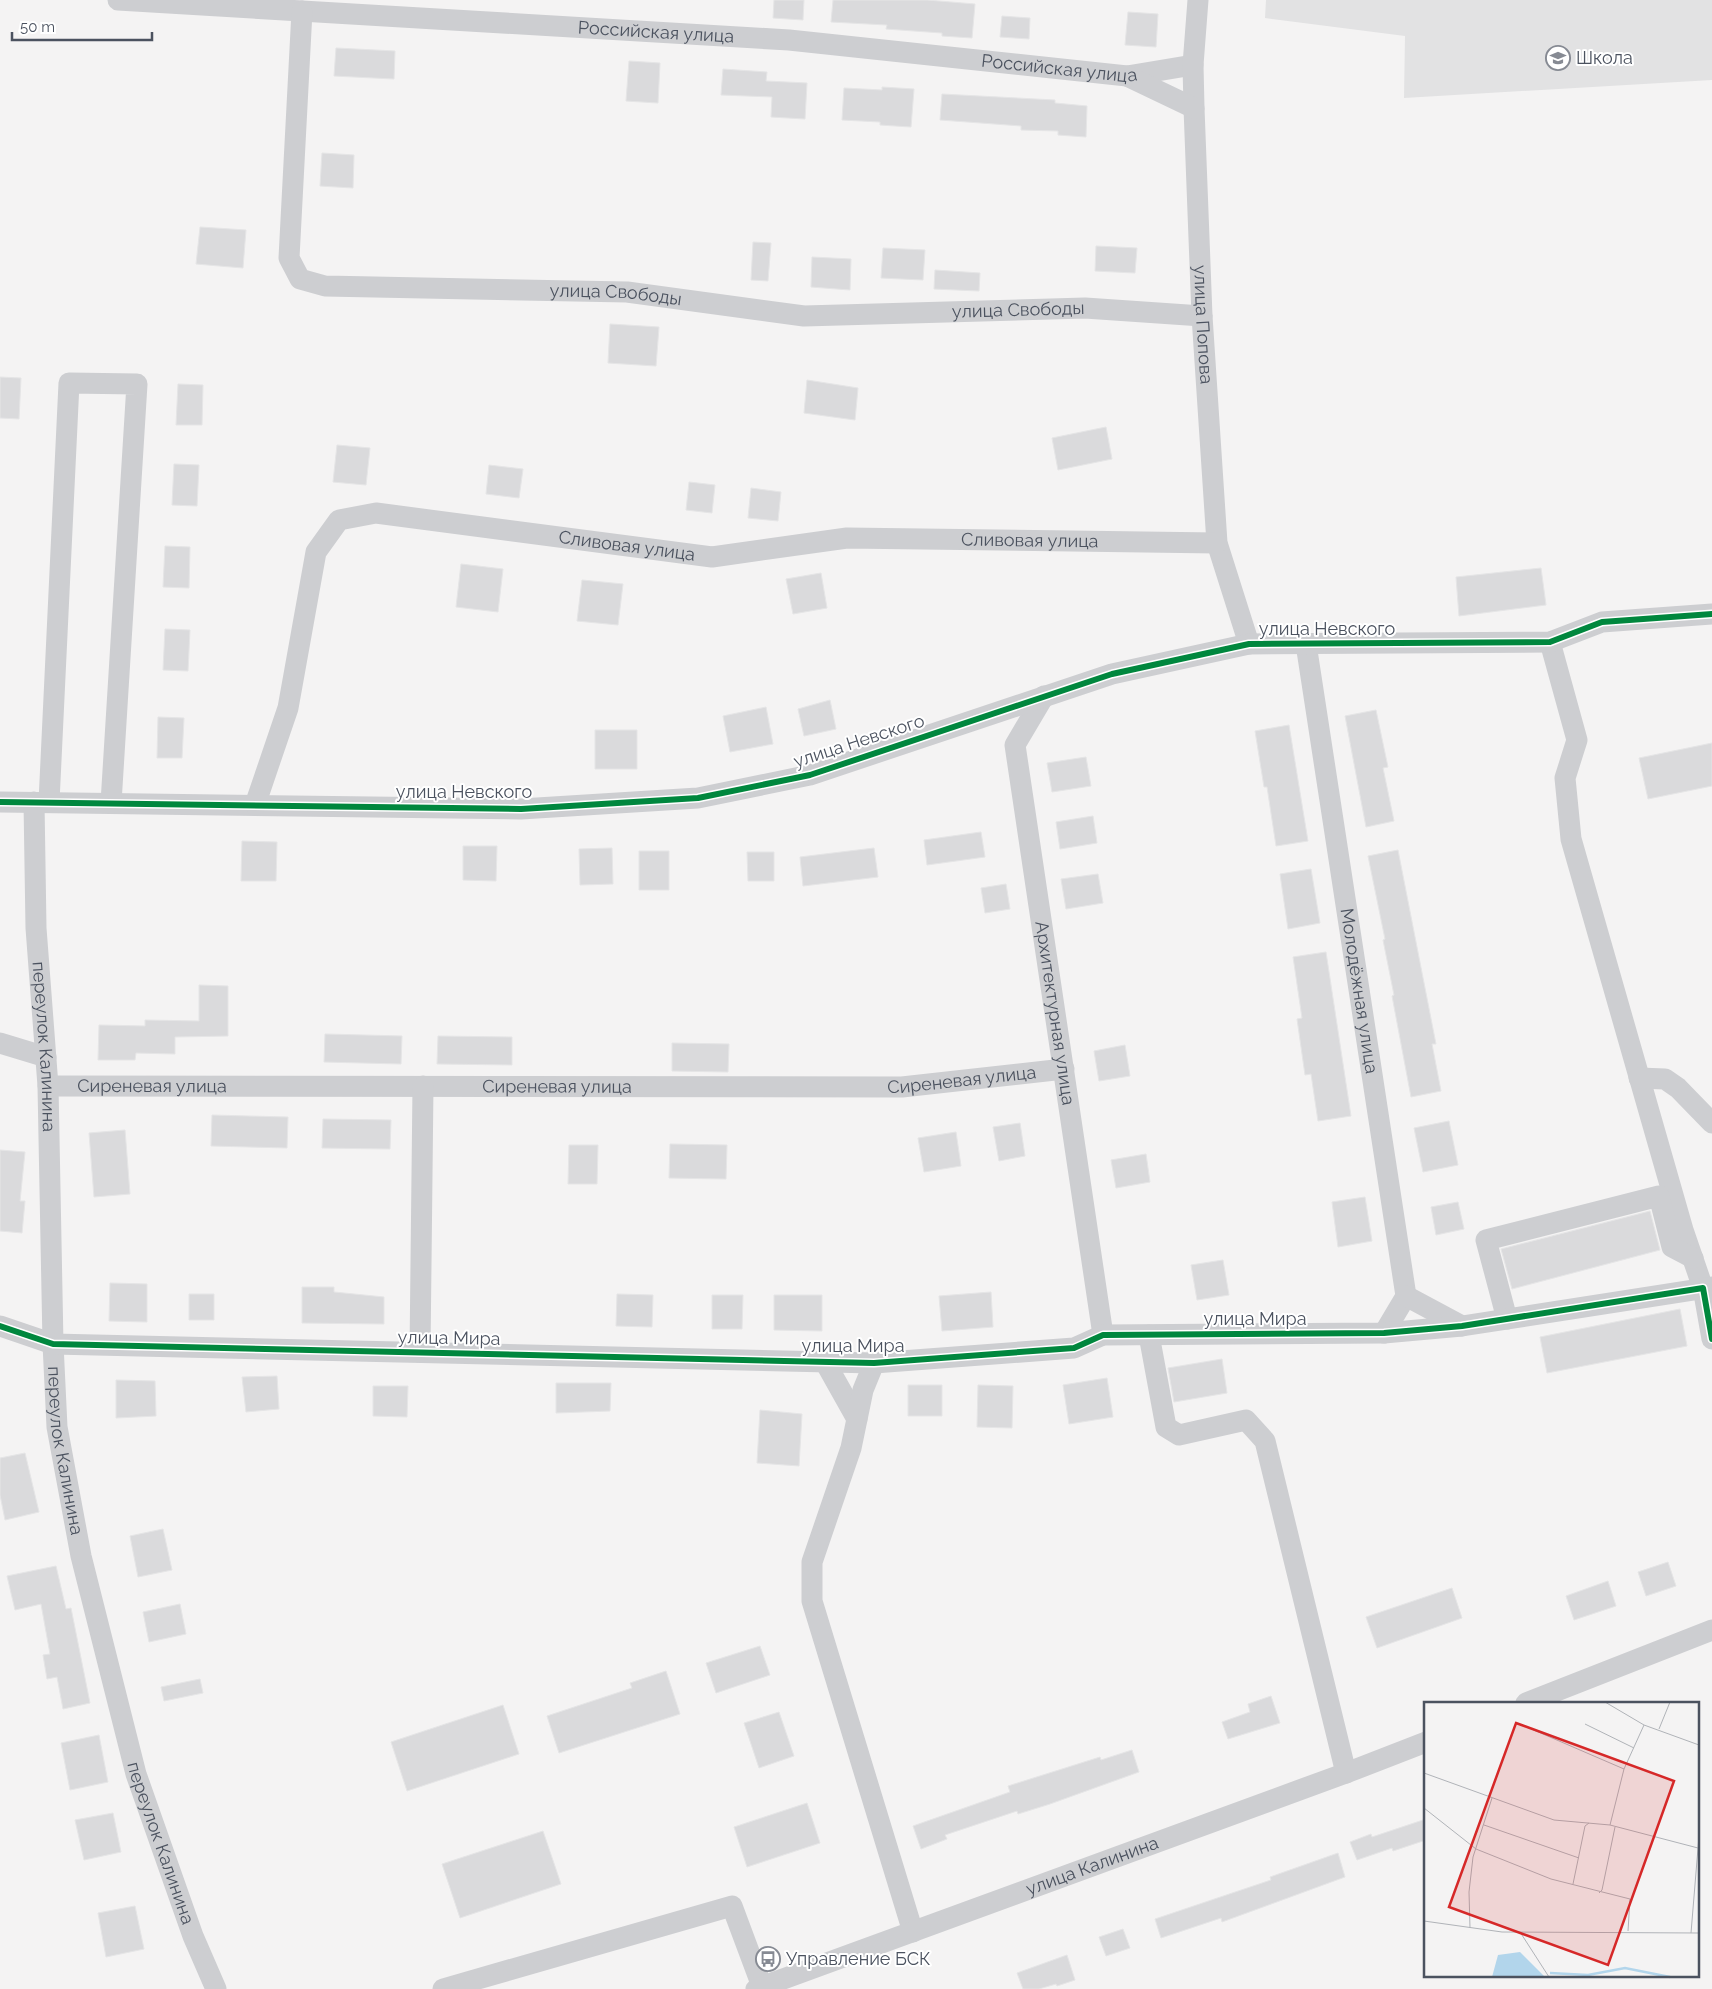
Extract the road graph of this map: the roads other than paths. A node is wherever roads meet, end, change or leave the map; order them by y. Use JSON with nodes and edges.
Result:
{"nodes":[{"id":1,"x":118,"y":0,"type":"edge"},
{"id":2,"x":1198,"y":0,"type":"edge"},
{"id":3,"x":302,"y":11,"type":"junction"},
{"id":4,"x":1192,"y":65,"type":"junction"},
{"id":5,"x":1127,"y":76,"type":"junction"},
{"id":6,"x":1194,"y":108,"type":"junction"},
{"id":7,"x":1202,"y":316,"type":"junction"},
{"id":8,"x":1217,"y":543,"type":"junction"},
{"id":9,"x":1712,"y":614,"type":"edge"},
{"id":10,"x":1550,"y":642,"type":"junction"},
{"id":11,"x":1249,"y":644,"type":"junction"},
{"id":12,"x":1306,"y":644,"type":"junction"},
{"id":13,"x":1044,"y":696,"type":"junction"},
{"id":14,"x":0,"y":802,"type":"edge"},
{"id":15,"x":42,"y":802,"type":"junction"},
{"id":16,"x":111,"y":803,"type":"junction"},
{"id":17,"x":255,"y":805,"type":"junction"},
{"id":18,"x":0,"y":1043,"type":"edge"},
{"id":19,"x":46,"y":1057,"type":"junction"},
{"id":20,"x":1064,"y":1069,"type":"junction"},
{"id":21,"x":1639,"y":1078,"type":"junction"},
{"id":22,"x":48,"y":1086,"type":"junction"},
{"id":23,"x":423,"y":1086,"type":"junction"},
{"id":24,"x":1712,"y":1122,"type":"edge"},
{"id":25,"x":1693,"y":1258,"type":"junction"},
{"id":26,"x":1707,"y":1287,"type":"edge"},
{"id":27,"x":1406,"y":1296,"type":"junction"},
{"id":28,"x":1507,"y":1319,"type":"junction"},
{"id":29,"x":0,"y":1326,"type":"edge"},
{"id":30,"x":1462,"y":1326,"type":"junction"},
{"id":31,"x":1384,"y":1334,"type":"junction"},
{"id":32,"x":1103,"y":1335,"type":"junction"},
{"id":33,"x":1149,"y":1335,"type":"junction"},
{"id":34,"x":1712,"y":1339,"type":"edge"},
{"id":35,"x":53,"y":1344,"type":"junction"},
{"id":36,"x":420,"y":1352,"type":"junction"},
{"id":37,"x":825,"y":1362,"type":"junction"},
{"id":38,"x":874,"y":1363,"type":"junction"},
{"id":39,"x":857,"y":1419,"type":"junction"},
{"id":40,"x":1712,"y":1630,"type":"edge"},
{"id":41,"x":1529,"y":1702,"type":"edge"},
{"id":42,"x":1424,"y":1743,"type":"edge"},
{"id":43,"x":1346,"y":1773,"type":"junction"},
{"id":44,"x":914,"y":1932,"type":"junction"},
{"id":45,"x":760,"y":1988,"type":"edge"},
{"id":46,"x":216,"y":1989,"type":"edge"},
{"id":47,"x":443,"y":1989,"type":"edge"}],
"edges":[{"from":1,"to":3,"type":"street","name":"Российская улица"},
{"from":2,"to":4,"type":"street","name":"улица Попова"},
{"from":3,"to":5,"type":"street","name":"Российская улица"},
{"from":3,"to":7,"type":"street","name":"улица Свободы"},
{"from":4,"to":5,"type":"street","name":"Российская улица"},
{"from":4,"to":6,"type":"street","name":"улица Попова"},
{"from":5,"to":6,"type":"street"},
{"from":6,"to":7,"type":"street","name":"улица Попова"},
{"from":7,"to":8,"type":"street","name":"улица Попова"},
{"from":8,"to":11,"type":"street","name":"улица Попова"},
{"from":8,"to":17,"type":"street","name":"Сливовая улица"},
{"from":9,"to":10,"type":"street","name":"улица Невского"},
{"from":10,"to":12,"type":"street","name":"улица Невского"},
{"from":10,"to":21,"type":"street"},
{"from":11,"to":12,"type":"street","name":"улица Невского"},
{"from":11,"to":13,"type":"street","name":"улица Невского"},
{"from":12,"to":27,"type":"street","name":"Молодёжная улица"},
{"from":13,"to":17,"type":"street","name":"улица Невского"},
{"from":13,"to":20,"type":"street","name":"Архитектурная улица"},
{"from":14,"to":15,"type":"street","name":"улица Невского"},
{"from":15,"to":16,"type":"street","name":"улица Невского"},
{"from":15,"to":16,"type":"street","name":"переулок Калинина"},
{"from":15,"to":19,"type":"street","name":"переулок Калинина"},
{"from":16,"to":17,"type":"street","name":"улица Невского"},
{"from":18,"to":19,"type":"street"},
{"from":19,"to":22,"type":"street","name":"переулок Калинина"},
{"from":20,"to":23,"type":"street","name":"Сиреневая улица"},
{"from":20,"to":32,"type":"street","name":"Архитектурная улица"},
{"from":21,"to":24,"type":"street"},
{"from":21,"to":25,"type":"street"},
{"from":22,"to":23,"type":"street","name":"Сиреневая улица"},
{"from":22,"to":35,"type":"street","name":"переулок Калинина"},
{"from":23,"to":36,"type":"street"},
{"from":25,"to":26,"type":"street"},
{"from":25,"to":28,"type":"street"},
{"from":26,"to":28,"type":"street","name":"улица Мира"},
{"from":26,"to":34,"type":"street"},
{"from":27,"to":30,"type":"street"},
{"from":27,"to":31,"type":"street"},
{"from":28,"to":30,"type":"street","name":"улица Мира"},
{"from":29,"to":35,"type":"street","name":"улица Мира"},
{"from":30,"to":31,"type":"street","name":"улица Мира"},
{"from":31,"to":33,"type":"street","name":"улица Мира"},
{"from":32,"to":33,"type":"street","name":"улица Мира"},
{"from":32,"to":38,"type":"street","name":"улица Мира"},
{"from":33,"to":43,"type":"street"},
{"from":35,"to":36,"type":"street","name":"улица Мира"},
{"from":35,"to":46,"type":"street","name":"переулок Калинина"},
{"from":36,"to":37,"type":"street","name":"улица Мира"},
{"from":37,"to":38,"type":"street","name":"улица Мира"},
{"from":37,"to":39,"type":"street"},
{"from":38,"to":39,"type":"street"},
{"from":39,"to":44,"type":"street"},
{"from":40,"to":41,"type":"street"},
{"from":42,"to":43,"type":"street","name":"улица Калинина"},
{"from":43,"to":44,"type":"street","name":"улица Калинина"},
{"from":44,"to":45,"type":"street","name":"улица Калинина"},
{"from":45,"to":47,"type":"street"}]}
